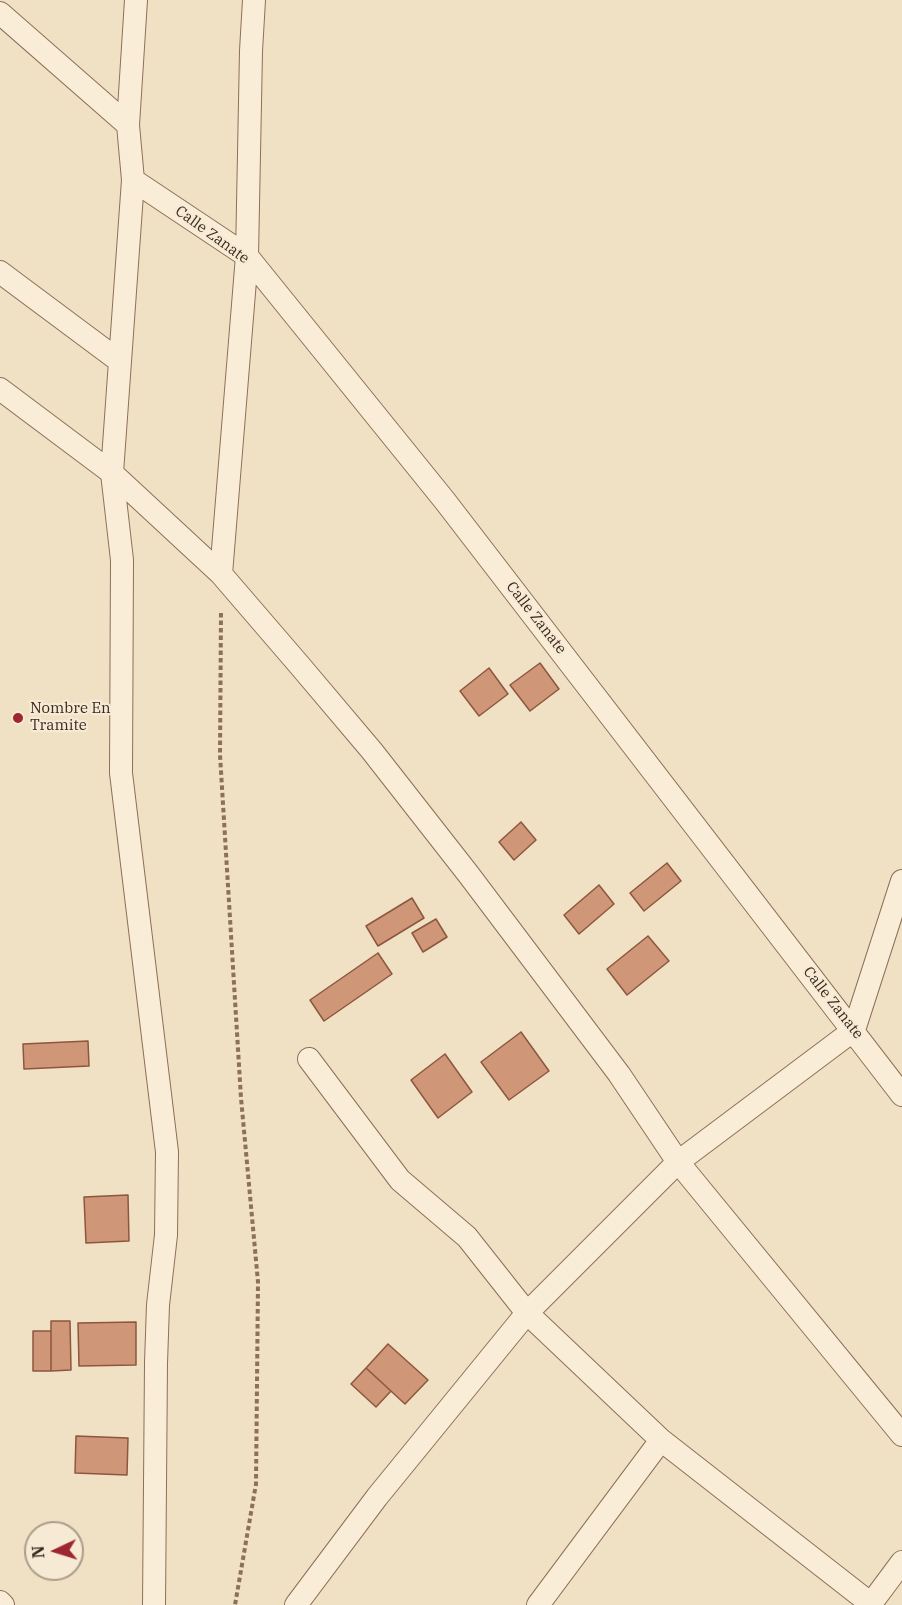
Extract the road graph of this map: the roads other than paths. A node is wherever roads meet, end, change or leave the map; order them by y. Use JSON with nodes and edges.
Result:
{"nodes":[{"id":1,"x":136,"y":0,"type":"edge"},
{"id":2,"x":254,"y":0,"type":"edge"},
{"id":3,"x":0,"y":14,"type":"edge"},
{"id":4,"x":128,"y":125,"type":"junction"},
{"id":5,"x":133,"y":180,"type":"junction"},
{"id":6,"x":247,"y":256,"type":"junction"},
{"id":7,"x":0,"y":272,"type":"edge"},
{"id":8,"x":118,"y":360,"type":"junction"},
{"id":9,"x":0,"y":389,"type":"edge"},
{"id":10,"x":112,"y":473,"type":"junction"},
{"id":11,"x":221,"y":574,"type":"junction"},
{"id":12,"x":902,"y":881,"type":"edge"},
{"id":13,"x":854,"y":1030,"type":"junction"},
{"id":14,"x":309,"y":1059,"type":"dead end"},
{"id":15,"x":902,"y":1095,"type":"edge"},
{"id":16,"x":678,"y":1162,"type":"junction"},
{"id":17,"x":527,"y":1313,"type":"junction"},
{"id":18,"x":902,"y":1436,"type":"edge"},
{"id":19,"x":661,"y":1440,"type":"junction"},
{"id":20,"x":902,"y":1562,"type":"edge"},
{"id":21,"x":154,"y":1605,"type":"edge"},
{"id":22,"x":296,"y":1605,"type":"edge"},
{"id":23,"x":538,"y":1605,"type":"edge"},
{"id":24,"x":871,"y":1605,"type":"edge"}],
"edges":[{"from":1,"to":4,"type":"street"},
{"from":2,"to":6,"type":"street"},
{"from":3,"to":4,"type":"street"},
{"from":4,"to":5,"type":"street"},
{"from":5,"to":6,"type":"street","name":"Calle Zanate"},
{"from":5,"to":8,"type":"street"},
{"from":6,"to":11,"type":"street"},
{"from":6,"to":13,"type":"street","name":"Calle Zanate"},
{"from":7,"to":8,"type":"street"},
{"from":8,"to":10,"type":"street"},
{"from":9,"to":10,"type":"street"},
{"from":10,"to":11,"type":"street"},
{"from":10,"to":21,"type":"street"},
{"from":11,"to":16,"type":"street"},
{"from":12,"to":13,"type":"street"},
{"from":13,"to":15,"type":"street","name":"Calle Zanate"},
{"from":13,"to":16,"type":"street"},
{"from":14,"to":17,"type":"street"},
{"from":16,"to":17,"type":"street"},
{"from":16,"to":18,"type":"street"},
{"from":17,"to":19,"type":"street"},
{"from":17,"to":22,"type":"street"},
{"from":19,"to":23,"type":"street"},
{"from":19,"to":24,"type":"street"},
{"from":20,"to":24,"type":"street"}]}
